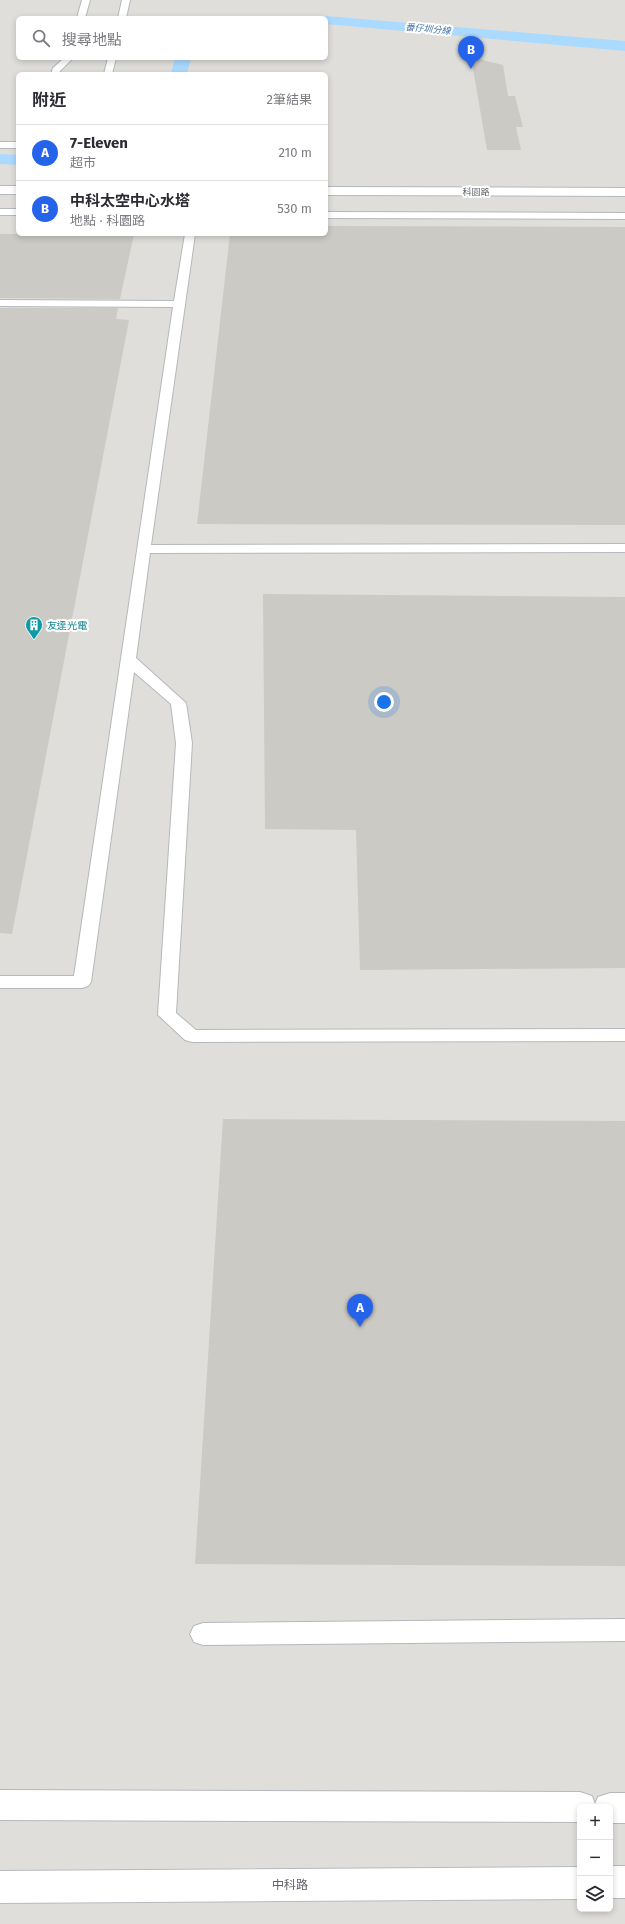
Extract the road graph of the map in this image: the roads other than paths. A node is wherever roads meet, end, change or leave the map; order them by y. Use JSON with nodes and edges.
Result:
{"nodes":[{"id":1,"x":86,"y":0,"type":"edge"},
{"id":2,"x":126,"y":0,"type":"edge"},
{"id":3,"x":81,"y":16,"type":"edge"},
{"id":4,"x":122,"y":16,"type":"edge"},
{"id":5,"x":67,"y":60,"type":"edge"},
{"id":6,"x":112,"y":60,"type":"edge"},
{"id":7,"x":56,"y":72,"type":"edge"},
{"id":8,"x":108,"y":72,"type":"edge"},
{"id":9,"x":0,"y":145,"type":"edge"},
{"id":10,"x":16,"y":145,"type":"edge"},
{"id":11,"x":0,"y":180,"type":"edge"},
{"id":12,"x":16,"y":180,"type":"edge"},
{"id":13,"x":328,"y":182,"type":"edge"},
{"id":14,"x":625,"y":182,"type":"edge"},
{"id":15,"x":0,"y":190,"type":"edge"},
{"id":16,"x":16,"y":190,"type":"edge"},
{"id":17,"x":328,"y":191,"type":"edge"},
{"id":18,"x":625,"y":192,"type":"edge"},
{"id":19,"x":0,"y":212,"type":"edge"},
{"id":20,"x":16,"y":212,"type":"edge"},
{"id":21,"x":328,"y":215,"type":"edge"},
{"id":22,"x":625,"y":216,"type":"edge"},
{"id":23,"x":190,"y":236,"type":"edge"},
{"id":24,"x":0,"y":303,"type":"edge"},
{"id":25,"x":179,"y":304,"type":"junction"},
{"id":26,"x":625,"y":548,"type":"edge"},
{"id":27,"x":144,"y":549,"type":"junction"},
{"id":28,"x":128,"y":659,"type":"junction"},
{"id":29,"x":0,"y":982,"type":"edge"},
{"id":30,"x":625,"y":1035,"type":"edge"},
{"id":31,"x":625,"y":1630,"type":"edge"},
{"id":32,"x":203,"y":1634,"type":"dead end"},
{"id":33,"x":0,"y":1805,"type":"edge"},
{"id":34,"x":577,"y":1807,"type":"edge"},
{"id":35,"x":613,"y":1808,"type":"edge"},
{"id":36,"x":625,"y":1808,"type":"edge"},
{"id":37,"x":613,"y":1882,"type":"edge"},
{"id":38,"x":625,"y":1882,"type":"edge"},
{"id":39,"x":577,"y":1883,"type":"edge"},
{"id":40,"x":0,"y":1887,"type":"edge"}],
"edges":[{"from":1,"to":3,"type":"lane"},
{"from":2,"to":4,"type":"lane"},
{"from":5,"to":7,"type":"lane"},
{"from":6,"to":8,"type":"lane"},
{"from":9,"to":10,"type":"lane"},
{"from":11,"to":12,"type":"street"},
{"from":13,"to":14,"type":"street","name":"科園路"},
{"from":15,"to":16,"type":"street"},
{"from":17,"to":18,"type":"street","name":"科園路"},
{"from":19,"to":20,"type":"lane"},
{"from":21,"to":22,"type":"lane"},
{"from":23,"to":25,"type":"lane"},
{"from":24,"to":25,"type":"lane"},
{"from":25,"to":27,"type":"lane"},
{"from":26,"to":27,"type":"lane"},
{"from":27,"to":28,"type":"lane"},
{"from":28,"to":29,"type":"lane"},
{"from":28,"to":30,"type":"lane"},
{"from":31,"to":32,"type":"lane"},
{"from":33,"to":34,"type":"street"},
{"from":35,"to":36,"type":"street"},
{"from":37,"to":38,"type":"street"},
{"from":39,"to":40,"type":"street","name":"中科路"}]}
